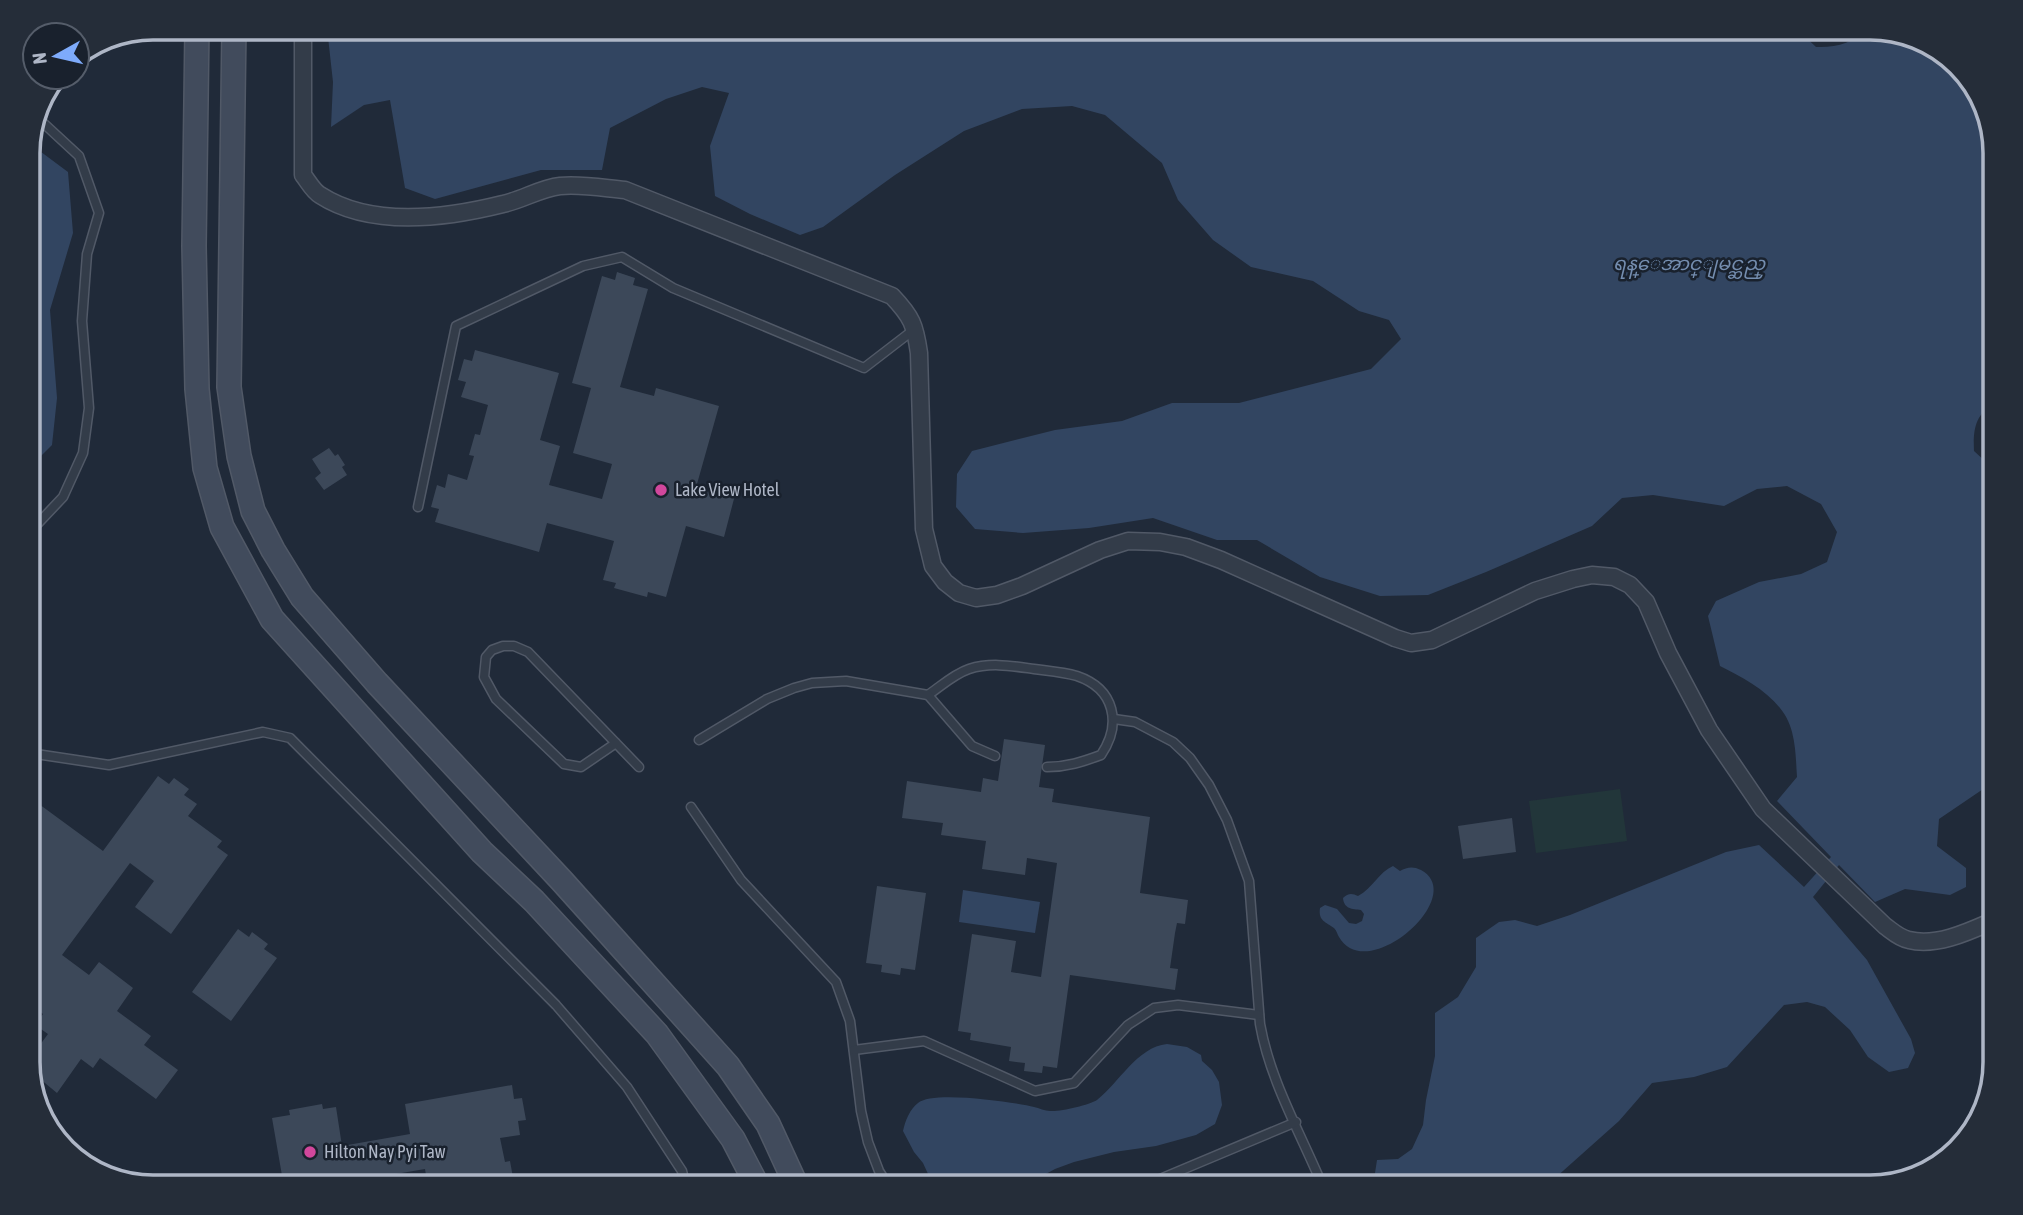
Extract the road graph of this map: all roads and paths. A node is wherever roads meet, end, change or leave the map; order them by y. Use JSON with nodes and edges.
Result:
{"nodes":[{"id":1,"x":197,"y":40,"type":"edge"},
{"id":2,"x":234,"y":40,"type":"edge"},
{"id":3,"x":303,"y":40,"type":"edge"},
{"id":4,"x":44,"y":124,"type":"edge"},
{"id":5,"x":916,"y":328,"type":"junction"},
{"id":6,"x":418,"y":507,"type":"dead end"},
{"id":7,"x":40,"y":521,"type":"edge"},
{"id":8,"x":928,"y":695,"type":"junction"},
{"id":9,"x":1114,"y":719,"type":"junction"},
{"id":10,"x":699,"y":740,"type":"dead end"},
{"id":11,"x":616,"y":743,"type":"junction"},
{"id":12,"x":40,"y":755,"type":"edge"},
{"id":13,"x":995,"y":756,"type":"dead end"},
{"id":14,"x":1047,"y":766,"type":"dead end"},
{"id":15,"x":639,"y":767,"type":"dead end"},
{"id":16,"x":691,"y":807,"type":"dead end"},
{"id":17,"x":1983,"y":925,"type":"edge"},
{"id":18,"x":1259,"y":1015,"type":"junction"},
{"id":19,"x":854,"y":1050,"type":"junction"},
{"id":20,"x":1296,"y":1122,"type":"junction"},
{"id":21,"x":683,"y":1175,"type":"edge"},
{"id":22,"x":752,"y":1175,"type":"edge"},
{"id":23,"x":791,"y":1175,"type":"edge"},
{"id":24,"x":882,"y":1175,"type":"edge"},
{"id":25,"x":1170,"y":1175,"type":"edge"},
{"id":26,"x":1318,"y":1175,"type":"edge"}],
"edges":[{"from":1,"to":22,"type":"main road"},
{"from":2,"to":23,"type":"main road"},
{"from":3,"to":5,"type":"street"},
{"from":4,"to":7,"type":"lane"},
{"from":5,"to":6,"type":"lane"},
{"from":5,"to":17,"type":"street"},
{"from":8,"to":9,"type":"lane"},
{"from":8,"to":10,"type":"lane"},
{"from":8,"to":13,"type":"lane"},
{"from":9,"to":14,"type":"lane"},
{"from":9,"to":18,"type":"lane"},
{"from":11,"to":11,"type":"lane"},
{"from":11,"to":15,"type":"lane"},
{"from":12,"to":21,"type":"lane"},
{"from":16,"to":19,"type":"lane"},
{"from":18,"to":19,"type":"lane"},
{"from":18,"to":20,"type":"lane"},
{"from":19,"to":24,"type":"lane"},
{"from":20,"to":25,"type":"lane"},
{"from":20,"to":26,"type":"lane"}]}
